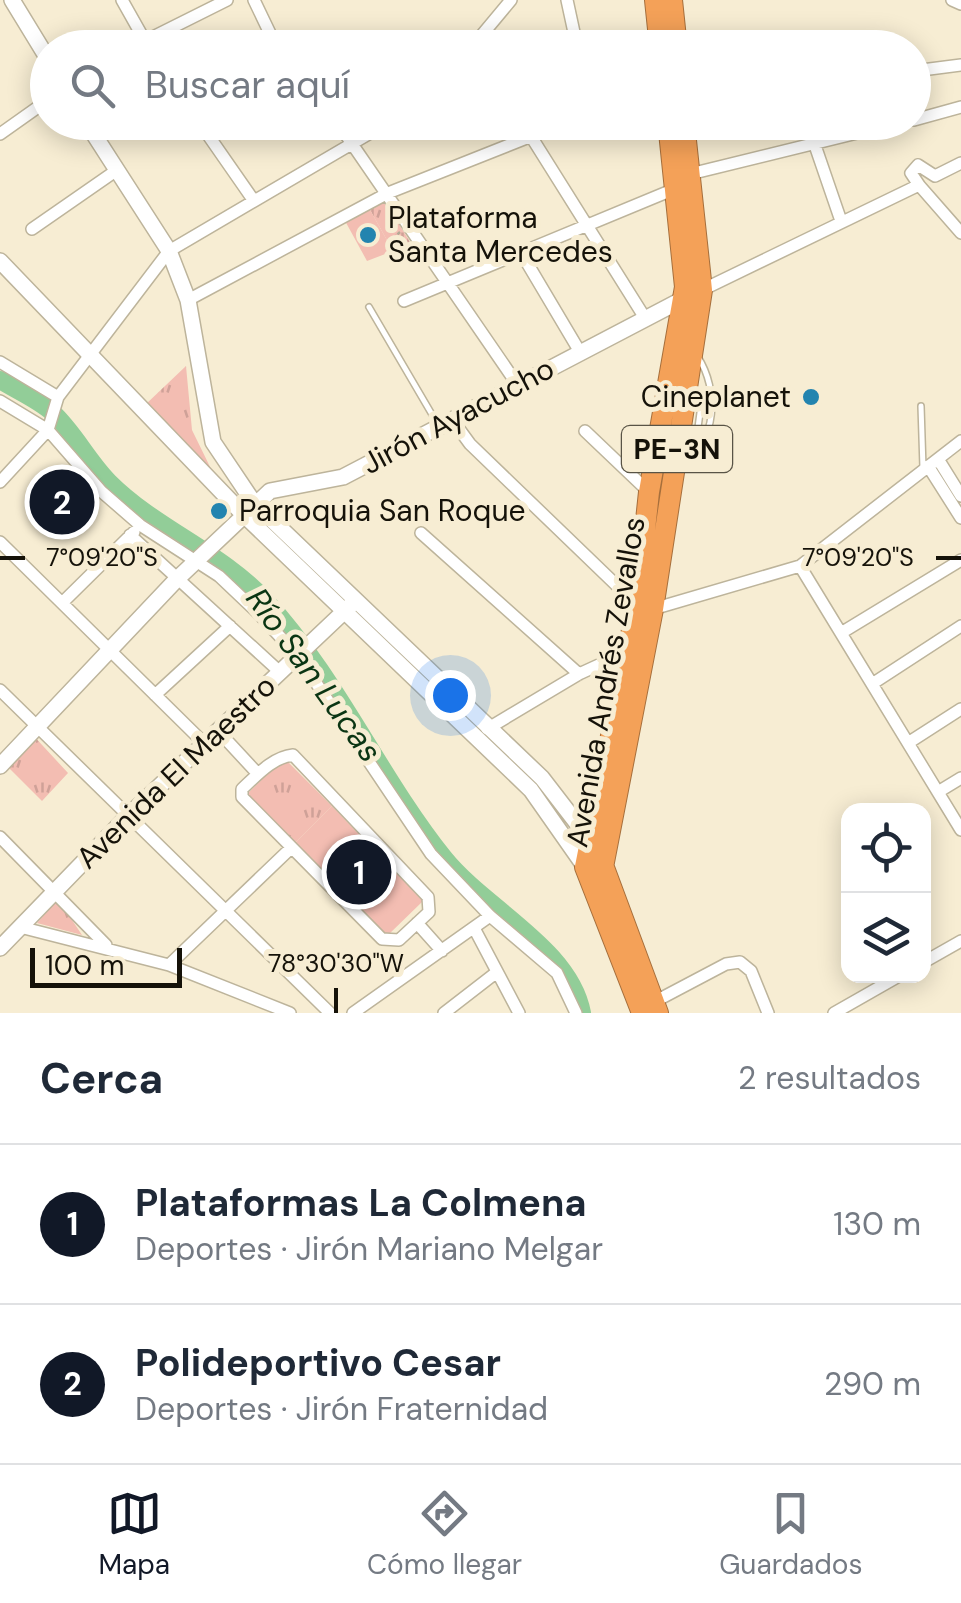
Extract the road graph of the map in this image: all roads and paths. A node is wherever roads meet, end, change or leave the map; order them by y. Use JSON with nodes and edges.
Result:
{"nodes":[{"id":1,"x":12,"y":0,"type":"edge"},
{"id":2,"x":122,"y":0,"type":"edge"},
{"id":3,"x":227,"y":0,"type":"edge"},
{"id":4,"x":254,"y":0,"type":"edge"},
{"id":5,"x":511,"y":0,"type":"edge"},
{"id":6,"x":567,"y":0,"type":"edge"},
{"id":7,"x":656,"y":0,"type":"edge"},
{"id":8,"x":672,"y":0,"type":"edge"},
{"id":9,"x":952,"y":0,"type":"edge"},
{"id":10,"x":961,"y":4,"type":"edge"},
{"id":11,"x":30,"y":30,"type":"edge"},
{"id":12,"x":139,"y":30,"type":"edge"},
{"id":13,"x":172,"y":30,"type":"edge"},
{"id":14,"x":268,"y":30,"type":"edge"},
{"id":15,"x":487,"y":30,"type":"edge"},
{"id":16,"x":573,"y":30,"type":"edge"},
{"id":17,"x":658,"y":30,"type":"edge"},
{"id":18,"x":675,"y":30,"type":"edge"},
{"id":19,"x":961,"y":65,"type":"edge"},
{"id":20,"x":931,"y":69,"type":"edge"},
{"id":21,"x":961,"y":106,"type":"edge"},
{"id":22,"x":30,"y":113,"type":"edge"},
{"id":23,"x":931,"y":115,"type":"edge"},
{"id":24,"x":0,"y":134,"type":"edge"},
{"id":25,"x":98,"y":140,"type":"edge"},
{"id":26,"x":214,"y":140,"type":"edge"},
{"id":27,"x":352,"y":140,"type":"edge"},
{"id":28,"x":359,"y":140,"type":"edge"},
{"id":29,"x":520,"y":140,"type":"edge"},
{"id":30,"x":533,"y":140,"type":"edge"},
{"id":31,"x":673,"y":140,"type":"edge"},
{"id":32,"x":684,"y":140,"type":"edge"},
{"id":33,"x":813,"y":140,"type":"edge"},
{"id":34,"x":830,"y":140,"type":"edge"},
{"id":35,"x":354,"y":143,"type":"junction"},
{"id":36,"x":814,"y":144,"type":"junction"},
{"id":37,"x":961,"y":164,"type":"edge"},
{"id":38,"x":117,"y":170,"type":"junction"},
{"id":39,"x":683,"y":181,"type":"junction"},
{"id":40,"x":919,"y":185,"type":"junction"},
{"id":41,"x":388,"y":193,"type":"junction"},
{"id":42,"x":254,"y":201,"type":"junction"},
{"id":43,"x":842,"y":221,"type":"junction"},
{"id":44,"x":585,"y":222,"type":"junction"},
{"id":45,"x":32,"y":229,"type":"dead end"},
{"id":46,"x":402,"y":230,"type":"dead end"},
{"id":47,"x":961,"y":234,"type":"edge"},
{"id":48,"x":390,"y":241,"type":"dead end"},
{"id":49,"x":169,"y":251,"type":"junction"},
{"id":50,"x":520,"y":251,"type":"junction"},
{"id":51,"x":0,"y":261,"type":"edge"},
{"id":52,"x":444,"y":282,"type":"junction"},
{"id":53,"x":693,"y":294,"type":"junction"},
{"id":54,"x":188,"y":300,"type":"junction"},
{"id":55,"x":404,"y":300,"type":"dead end"},
{"id":56,"x":370,"y":307,"type":"dead end"},
{"id":57,"x":645,"y":318,"type":"junction"},
{"id":58,"x":693,"y":350,"type":"junction"},
{"id":59,"x":580,"y":352,"type":"junction"},
{"id":60,"x":90,"y":356,"type":"junction"},
{"id":61,"x":0,"y":362,"type":"edge"},
{"id":62,"x":517,"y":384,"type":"junction"},
{"id":63,"x":58,"y":398,"type":"junction"},
{"id":64,"x":702,"y":398,"type":"dead end"},
{"id":65,"x":0,"y":401,"type":"edge"},
{"id":66,"x":922,"y":406,"type":"dead end"},
{"id":67,"x":445,"y":422,"type":"junction"},
{"id":68,"x":49,"y":425,"type":"junction"},
{"id":69,"x":585,"y":431,"type":"dead end"},
{"id":70,"x":961,"y":441,"type":"edge"},
{"id":71,"x":694,"y":456,"type":"junction"},
{"id":72,"x":930,"y":465,"type":"junction"},
{"id":73,"x":674,"y":468,"type":"junction"},
{"id":74,"x":0,"y":482,"type":"edge"},
{"id":75,"x":649,"y":492,"type":"junction"},
{"id":76,"x":961,"y":496,"type":"edge"},
{"id":77,"x":248,"y":508,"type":"junction"},
{"id":78,"x":961,"y":518,"type":"edge"},
{"id":79,"x":140,"y":525,"type":"junction"},
{"id":80,"x":421,"y":533,"type":"dead end"},
{"id":81,"x":130,"y":535,"type":"junction"},
{"id":82,"x":0,"y":542,"type":"edge"},
{"id":83,"x":203,"y":552,"type":"junction"},
{"id":84,"x":961,"y":560,"type":"edge"},
{"id":85,"x":800,"y":566,"type":"junction"},
{"id":86,"x":176,"y":578,"type":"junction"},
{"id":87,"x":62,"y":602,"type":"junction"},
{"id":88,"x":350,"y":605,"type":"junction"},
{"id":89,"x":645,"y":607,"type":"junction"},
{"id":90,"x":230,"y":626,"type":"junction"},
{"id":91,"x":961,"y":626,"type":"edge"},
{"id":92,"x":841,"y":633,"type":"junction"},
{"id":93,"x":108,"y":649,"type":"junction"},
{"id":94,"x":305,"y":649,"type":"junction"},
{"id":95,"x":627,"y":652,"type":"junction"},
{"id":96,"x":280,"y":673,"type":"junction"},
{"id":97,"x":578,"y":674,"type":"junction"},
{"id":98,"x":872,"y":684,"type":"junction"},
{"id":99,"x":0,"y":690,"type":"edge"},
{"id":100,"x":155,"y":696,"type":"junction"},
{"id":101,"x":961,"y":709,"type":"edge"},
{"id":102,"x":36,"y":724,"type":"junction"},
{"id":103,"x":220,"y":733,"type":"junction"},
{"id":104,"x":483,"y":733,"type":"junction"},
{"id":105,"x":908,"y":742,"type":"junction"},
{"id":106,"x":206,"y":745,"type":"junction"},
{"id":107,"x":0,"y":766,"type":"edge"},
{"id":108,"x":258,"y":774,"type":"junction"},
{"id":109,"x":961,"y":778,"type":"edge"},
{"id":110,"x":938,"y":792,"type":"junction"},
{"id":111,"x":128,"y":815,"type":"junction"},
{"id":112,"x":961,"y":830,"type":"edge"},
{"id":113,"x":0,"y":838,"type":"edge"},
{"id":114,"x":590,"y":838,"type":"junction"},
{"id":115,"x":290,"y":848,"type":"junction"},
{"id":116,"x":594,"y":864,"type":"junction"},
{"id":117,"x":54,"y":889,"type":"junction"},
{"id":118,"x":224,"y":911,"type":"junction"},
{"id":119,"x":490,"y":916,"type":"junction"},
{"id":120,"x":417,"y":923,"type":"junction"},
{"id":121,"x":20,"y":927,"type":"junction"},
{"id":122,"x":474,"y":928,"type":"junction"},
{"id":123,"x":961,"y":942,"type":"edge"},
{"id":124,"x":108,"y":946,"type":"junction"},
{"id":125,"x":0,"y":948,"type":"edge"},
{"id":126,"x":442,"y":951,"type":"junction"},
{"id":127,"x":931,"y":958,"type":"edge"},
{"id":128,"x":170,"y":965,"type":"junction"},
{"id":129,"x":498,"y":972,"type":"junction"},
{"id":130,"x":887,"y":983,"type":"edge"},
{"id":131,"x":651,"y":1009,"type":"edge"},
{"id":132,"x":290,"y":1013,"type":"edge"},
{"id":133,"x":330,"y":1013,"type":"edge"},
{"id":134,"x":353,"y":1013,"type":"edge"},
{"id":135,"x":444,"y":1013,"type":"edge"},
{"id":136,"x":519,"y":1013,"type":"edge"},
{"id":137,"x":576,"y":1013,"type":"edge"},
{"id":138,"x":768,"y":1013,"type":"edge"},
{"id":139,"x":834,"y":1013,"type":"edge"}],
"edges":[{"from":1,"to":11,"type":"street"},
{"from":2,"to":12,"type":"street"},
{"from":3,"to":13,"type":"street"},
{"from":4,"to":14,"type":"street"},
{"from":5,"to":15,"type":"street"},
{"from":6,"to":16,"type":"street"},
{"from":7,"to":17,"type":"highway"},
{"from":8,"to":18,"type":"highway"},
{"from":9,"to":10,"type":"street"},
{"from":19,"to":20,"type":"street"},
{"from":21,"to":23,"type":"street"},
{"from":22,"to":24,"type":"street"},
{"from":25,"to":38,"type":"street"},
{"from":26,"to":42,"type":"street"},
{"from":27,"to":35,"type":"street"},
{"from":28,"to":35,"type":"street"},
{"from":29,"to":41,"type":"street"},
{"from":30,"to":44,"type":"street"},
{"from":31,"to":39,"type":"highway","name":"Avenida Andrés Zevallos","number":"PE-3N"},
{"from":32,"to":39,"type":"highway","name":"Avenida Andrés Zevallos","number":"PE-3N"},
{"from":33,"to":36,"type":"street"},
{"from":34,"to":36,"type":"street"},
{"from":35,"to":41,"type":"street"},
{"from":35,"to":42,"type":"street"},
{"from":36,"to":39,"type":"street"},
{"from":36,"to":43,"type":"street"},
{"from":37,"to":40,"type":"street","name":"Jirón Ayacucho"},
{"from":38,"to":45,"type":"street"},
{"from":38,"to":49,"type":"street"},
{"from":39,"to":44,"type":"street"},
{"from":39,"to":53,"type":"highway","name":"Avenida Andrés Zevallos","number":"PE-3N"},
{"from":40,"to":43,"type":"street","name":"Jirón Ayacucho"},
{"from":40,"to":47,"type":"street"},
{"from":41,"to":52,"type":"street"},
{"from":41,"to":54,"type":"street"},
{"from":42,"to":49,"type":"street"},
{"from":43,"to":53,"type":"street","name":"Jirón Ayacucho"},
{"from":44,"to":50,"type":"street"},
{"from":44,"to":57,"type":"street"},
{"from":46,"to":48,"type":"path"},
{"from":49,"to":54,"type":"street"},
{"from":49,"to":60,"type":"street"},
{"from":50,"to":52,"type":"street"},
{"from":50,"to":59,"type":"street"},
{"from":51,"to":60,"type":"street"},
{"from":52,"to":55,"type":"street"},
{"from":52,"to":62,"type":"street"},
{"from":53,"to":57,"type":"street","name":"Jirón Ayacucho"},
{"from":53,"to":58,"type":"highway","name":"Avenida Andrés Zevallos","number":"PE-3N"},
{"from":53,"to":75,"type":"highway","name":"Avenida Andrés Zevallos","number":"PE-3N"},
{"from":54,"to":77,"type":"street"},
{"from":56,"to":67,"type":"lane"},
{"from":57,"to":59,"type":"street","name":"Jirón Ayacucho"},
{"from":58,"to":71,"type":"lane"},
{"from":58,"to":73,"type":"highway","name":"Avenida Andrés Zevallos","number":"PE-3N"},
{"from":59,"to":62,"type":"street","name":"Jirón Ayacucho"},
{"from":60,"to":63,"type":"street"},
{"from":60,"to":77,"type":"street"},
{"from":61,"to":63,"type":"street"},
{"from":62,"to":67,"type":"street","name":"Jirón Ayacucho"},
{"from":63,"to":68,"type":"street"},
{"from":64,"to":71,"type":"lane"},
{"from":65,"to":68,"type":"street"},
{"from":66,"to":72,"type":"lane"},
{"from":67,"to":77,"type":"street","name":"Jirón Ayacucho"},
{"from":67,"to":89,"type":"street"},
{"from":68,"to":74,"type":"street"},
{"from":68,"to":79,"type":"street"},
{"from":69,"to":75,"type":"street"},
{"from":70,"to":72,"type":"street"},
{"from":71,"to":73,"type":"lane"},
{"from":72,"to":76,"type":"street"},
{"from":72,"to":78,"type":"street"},
{"from":72,"to":85,"type":"street"},
{"from":73,"to":89,"type":"highway","name":"Avenida Andrés Zevallos","number":"PE-3N"},
{"from":75,"to":89,"type":"highway","name":"Avenida Andrés Zevallos","number":"PE-3N"},
{"from":77,"to":83,"type":"street","name":"Jirón Ayacucho"},
{"from":77,"to":88,"type":"street"},
{"from":79,"to":81,"type":"street"},
{"from":79,"to":83,"type":"street"},
{"from":80,"to":97,"type":"street"},
{"from":81,"to":86,"type":"street"},
{"from":81,"to":87,"type":"street"},
{"from":82,"to":87,"type":"street"},
{"from":83,"to":86,"type":"street","name":"Jirón Ayacucho"},
{"from":83,"to":94,"type":"street"},
{"from":84,"to":92,"type":"street"},
{"from":85,"to":89,"type":"street"},
{"from":85,"to":92,"type":"street"},
{"from":86,"to":90,"type":"street"},
{"from":86,"to":93,"type":"street","name":"Jirón Ayacucho"},
{"from":87,"to":93,"type":"street"},
{"from":88,"to":94,"type":"street","name":"Avenida El Maestro"},
{"from":88,"to":104,"type":"street"},
{"from":89,"to":95,"type":"highway","name":"Avenida Andrés Zevallos","number":"PE-3N"},
{"from":89,"to":116,"type":"highway","name":"Avenida Andrés Zevallos","number":"PE-3N"},
{"from":90,"to":96,"type":"street"},
{"from":90,"to":100,"type":"street"},
{"from":91,"to":98,"type":"street"},
{"from":92,"to":98,"type":"street"},
{"from":93,"to":100,"type":"street"},
{"from":93,"to":102,"type":"street","name":"Jirón Ayacucho"},
{"from":94,"to":96,"type":"street","name":"Avenida El Maestro"},
{"from":94,"to":119,"type":"street"},
{"from":95,"to":97,"type":"street"},
{"from":95,"to":114,"type":"highway","name":"Avenida Andrés Zevallos","number":"PE-3N"},
{"from":96,"to":103,"type":"street","name":"Avenida El Maestro"},
{"from":97,"to":104,"type":"street"},
{"from":98,"to":105,"type":"street"},
{"from":99,"to":102,"type":"street"},
{"from":100,"to":106,"type":"street"},
{"from":101,"to":105,"type":"street"},
{"from":102,"to":107,"type":"street","name":"Jirón Ayacucho"},
{"from":102,"to":111,"type":"street"},
{"from":103,"to":106,"type":"street","name":"Avenida El Maestro"},
{"from":103,"to":108,"type":"street"},
{"from":104,"to":114,"type":"street"},
{"from":104,"to":116,"type":"street"},
{"from":105,"to":110,"type":"street"},
{"from":106,"to":111,"type":"street","name":"Avenida El Maestro"},
{"from":108,"to":115,"type":"street"},
{"from":108,"to":120,"type":"street"},
{"from":109,"to":110,"type":"street"},
{"from":110,"to":112,"type":"street"},
{"from":111,"to":117,"type":"street","name":"Avenida El Maestro"},
{"from":111,"to":118,"type":"street"},
{"from":113,"to":117,"type":"street"},
{"from":114,"to":116,"type":"highway"},
{"from":115,"to":118,"type":"street"},
{"from":115,"to":120,"type":"street"},
{"from":116,"to":131,"type":"highway"},
{"from":116,"to":131,"type":"highway","name":"Avenida Andrés Zevallos","number":"PE-3N"},
{"from":117,"to":121,"type":"street","name":"Avenida El Maestro"},
{"from":117,"to":124,"type":"street"},
{"from":118,"to":128,"type":"street"},
{"from":118,"to":133,"type":"street"},
{"from":119,"to":122,"type":"street"},
{"from":119,"to":137,"type":"street"},
{"from":120,"to":126,"type":"street"},
{"from":121,"to":124,"type":"street"},
{"from":121,"to":125,"type":"street","name":"Avenida El Maestro"},
{"from":122,"to":126,"type":"street"},
{"from":122,"to":129,"type":"street"},
{"from":123,"to":127,"type":"street"},
{"from":124,"to":128,"type":"street"},
{"from":126,"to":134,"type":"street"},
{"from":128,"to":132,"type":"street"},
{"from":129,"to":135,"type":"street"},
{"from":129,"to":136,"type":"street"},
{"from":130,"to":139,"type":"street"},
{"from":131,"to":138,"type":"street"}]}
